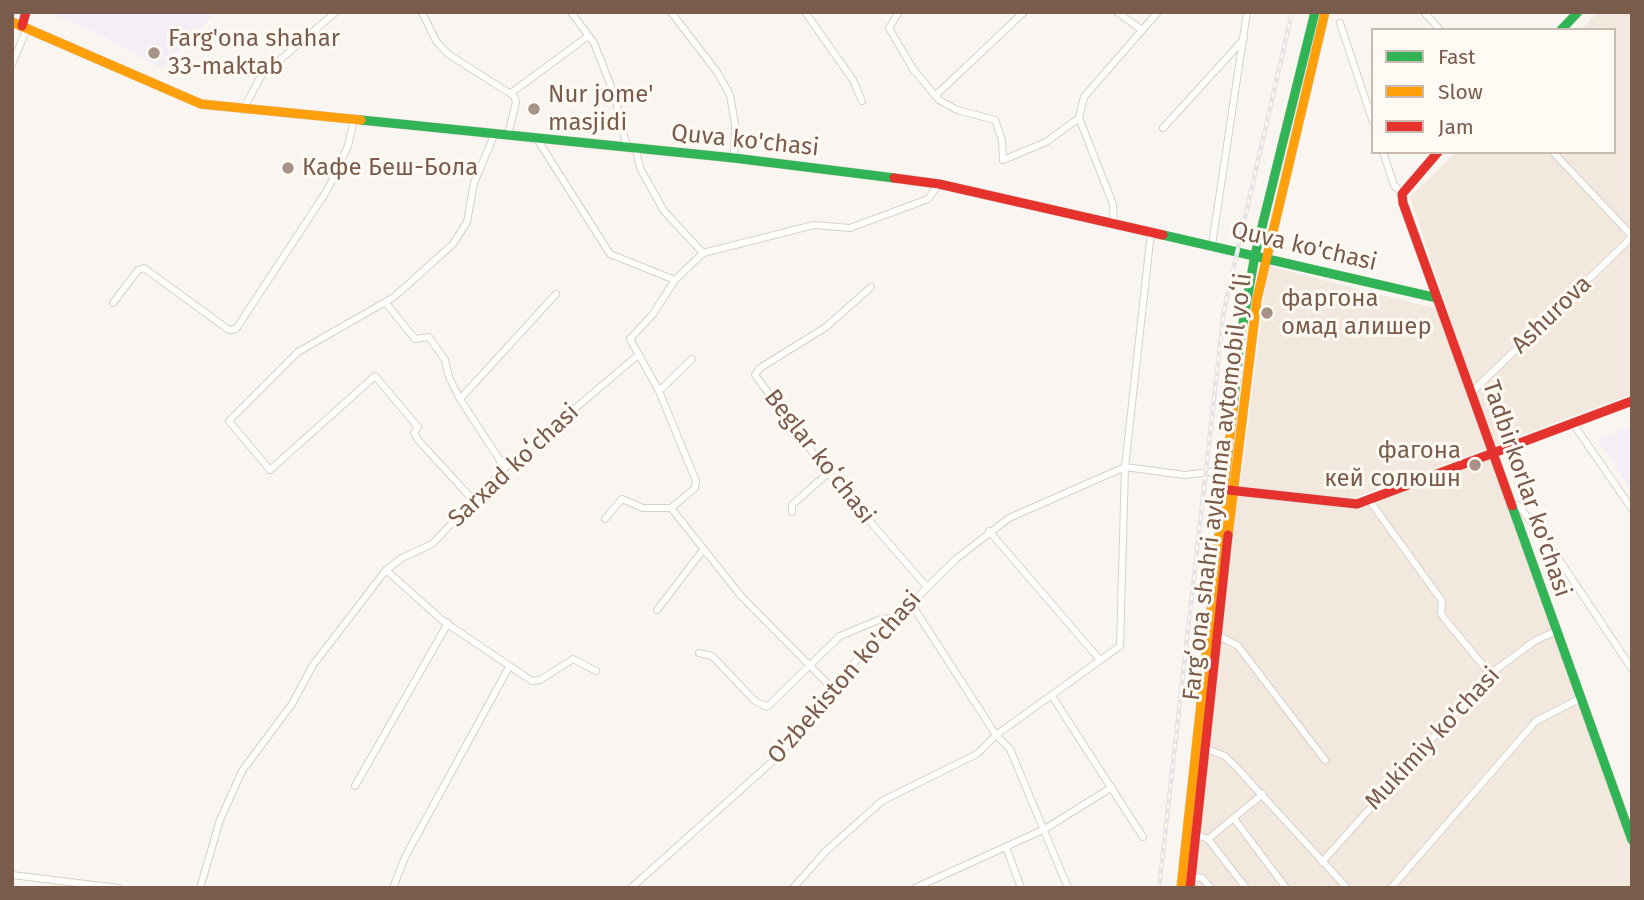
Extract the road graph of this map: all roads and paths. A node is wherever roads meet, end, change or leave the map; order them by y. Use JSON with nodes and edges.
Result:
{"nodes":[{"id":1,"x":26,"y":12,"type":"edge"},
{"id":2,"x":336,"y":12,"type":"edge"},
{"id":3,"x":422,"y":12,"type":"edge"},
{"id":4,"x":571,"y":12,"type":"edge"},
{"id":5,"x":671,"y":12,"type":"edge"},
{"id":6,"x":805,"y":12,"type":"edge"},
{"id":7,"x":899,"y":12,"type":"edge"},
{"id":8,"x":1024,"y":12,"type":"edge"},
{"id":9,"x":1117,"y":12,"type":"edge"},
{"id":10,"x":1158,"y":12,"type":"edge"},
{"id":11,"x":1247,"y":12,"type":"edge"},
{"id":12,"x":1315,"y":12,"type":"edge"},
{"id":13,"x":1325,"y":12,"type":"edge"},
{"id":14,"x":1424,"y":12,"type":"edge"},
{"id":15,"x":1578,"y":12,"type":"edge"},
{"id":16,"x":1340,"y":23,"type":"dead end"},
{"id":17,"x":20,"y":25,"type":"edge"},
{"id":18,"x":1438,"y":28,"type":"edge"},
{"id":19,"x":1567,"y":28,"type":"edge"},
{"id":20,"x":1142,"y":30,"type":"junction"},
{"id":21,"x":587,"y":37,"type":"junction"},
{"id":22,"x":1246,"y":37,"type":"junction"},
{"id":23,"x":12,"y":64,"type":"edge"},
{"id":24,"x":511,"y":93,"type":"junction"},
{"id":25,"x":935,"y":96,"type":"junction"},
{"id":26,"x":862,"y":101,"type":"dead end"},
{"id":27,"x":243,"y":110,"type":"junction"},
{"id":28,"x":1371,"y":116,"type":"edge"},
{"id":29,"x":1079,"y":118,"type":"junction"},
{"id":30,"x":354,"y":119,"type":"junction"},
{"id":31,"x":1163,"y":128,"type":"dead end"},
{"id":32,"x":495,"y":133,"type":"junction"},
{"id":33,"x":508,"y":135,"type":"junction"},
{"id":34,"x":537,"y":139,"type":"junction"},
{"id":35,"x":631,"y":148,"type":"junction"},
{"id":36,"x":1384,"y":154,"type":"edge"},
{"id":37,"x":1436,"y":154,"type":"edge"},
{"id":38,"x":1555,"y":154,"type":"edge"},
{"id":39,"x":734,"y":158,"type":"junction"},
{"id":40,"x":939,"y":184,"type":"junction"},
{"id":41,"x":1402,"y":194,"type":"junction"},
{"id":42,"x":1114,"y":225,"type":"junction"},
{"id":43,"x":1151,"y":232,"type":"junction"},
{"id":44,"x":1632,"y":237,"type":"edge"},
{"id":45,"x":1212,"y":245,"type":"junction"},
{"id":46,"x":703,"y":253,"type":"junction"},
{"id":47,"x":1255,"y":254,"type":"junction"},
{"id":48,"x":1266,"y":258,"type":"junction"},
{"id":49,"x":675,"y":280,"type":"junction"},
{"id":50,"x":872,"y":288,"type":"dead end"},
{"id":51,"x":556,"y":294,"type":"dead end"},
{"id":52,"x":1437,"y":298,"type":"junction"},
{"id":53,"x":385,"y":302,"type":"junction"},
{"id":54,"x":113,"y":303,"type":"dead end"},
{"id":55,"x":638,"y":355,"type":"junction"},
{"id":56,"x":691,"y":359,"type":"dead end"},
{"id":57,"x":659,"y":391,"type":"junction"},
{"id":58,"x":1472,"y":392,"type":"junction"},
{"id":59,"x":460,"y":399,"type":"junction"},
{"id":60,"x":1632,"y":401,"type":"edge"},
{"id":61,"x":1572,"y":422,"type":"junction"},
{"id":62,"x":1491,"y":454,"type":"junction"},
{"id":63,"x":1125,"y":467,"type":"junction"},
{"id":64,"x":505,"y":468,"type":"junction"},
{"id":65,"x":1225,"y":470,"type":"junction"},
{"id":66,"x":828,"y":473,"type":"junction"},
{"id":67,"x":1223,"y":490,"type":"junction"},
{"id":68,"x":1234,"y":491,"type":"junction"},
{"id":69,"x":1369,"y":500,"type":"junction"},
{"id":70,"x":474,"y":501,"type":"junction"},
{"id":71,"x":1509,"y":506,"type":"junction"},
{"id":72,"x":671,"y":508,"type":"junction"},
{"id":73,"x":1632,"y":509,"type":"edge"},
{"id":74,"x":792,"y":512,"type":"dead end"},
{"id":75,"x":605,"y":519,"type":"dead end"},
{"id":76,"x":989,"y":531,"type":"junction"},
{"id":77,"x":703,"y":550,"type":"junction"},
{"id":78,"x":386,"y":570,"type":"junction"},
{"id":79,"x":926,"y":586,"type":"junction"},
{"id":80,"x":909,"y":602,"type":"junction"},
{"id":81,"x":657,"y":610,"type":"dead end"},
{"id":82,"x":894,"y":618,"type":"junction"},
{"id":83,"x":448,"y":623,"type":"junction"},
{"id":84,"x":1557,"y":631,"type":"junction"},
{"id":85,"x":1219,"y":636,"type":"junction"},
{"id":86,"x":699,"y":653,"type":"dead end"},
{"id":87,"x":1100,"y":660,"type":"junction"},
{"id":88,"x":810,"y":666,"type":"junction"},
{"id":89,"x":509,"y":667,"type":"junction"},
{"id":90,"x":1632,"y":668,"type":"edge"},
{"id":91,"x":596,"y":671,"type":"dead end"},
{"id":92,"x":1490,"y":674,"type":"junction"},
{"id":93,"x":833,"y":690,"type":"junction"},
{"id":94,"x":1052,"y":696,"type":"junction"},
{"id":95,"x":1581,"y":698,"type":"junction"},
{"id":96,"x":996,"y":735,"type":"junction"},
{"id":97,"x":1206,"y":749,"type":"junction"},
{"id":98,"x":1325,"y":760,"type":"dead end"},
{"id":99,"x":355,"y":786,"type":"dead end"},
{"id":100,"x":1112,"y":787,"type":"junction"},
{"id":101,"x":1263,"y":794,"type":"junction"},
{"id":102,"x":1235,"y":820,"type":"junction"},
{"id":103,"x":1045,"y":829,"type":"junction"},
{"id":104,"x":1197,"y":835,"type":"junction"},
{"id":105,"x":1143,"y":837,"type":"dead end"},
{"id":106,"x":1208,"y":839,"type":"junction"},
{"id":107,"x":1632,"y":840,"type":"edge"},
{"id":108,"x":1006,"y":847,"type":"junction"},
{"id":109,"x":1322,"y":862,"type":"junction"},
{"id":110,"x":12,"y":875,"type":"edge"},
{"id":111,"x":1192,"y":877,"type":"junction"},
{"id":112,"x":1344,"y":886,"type":"edge"},
{"id":113,"x":118,"y":888,"type":"edge"},
{"id":114,"x":200,"y":888,"type":"edge"},
{"id":115,"x":393,"y":888,"type":"edge"},
{"id":116,"x":631,"y":888,"type":"edge"},
{"id":117,"x":793,"y":888,"type":"edge"},
{"id":118,"x":915,"y":888,"type":"edge"},
{"id":119,"x":1021,"y":888,"type":"edge"},
{"id":120,"x":1068,"y":888,"type":"edge"},
{"id":121,"x":1181,"y":888,"type":"edge"},
{"id":122,"x":1190,"y":888,"type":"edge"},
{"id":123,"x":1211,"y":888,"type":"edge"},
{"id":124,"x":1245,"y":888,"type":"edge"},
{"id":125,"x":1286,"y":888,"type":"edge"},
{"id":126,"x":1391,"y":888,"type":"edge"}],
"edges":[{"from":1,"to":17,"type":"main road"},
{"from":2,"to":27,"type":"street"},
{"from":3,"to":24,"type":"street"},
{"from":4,"to":21,"type":"street"},
{"from":5,"to":39,"type":"street"},
{"from":6,"to":26,"type":"street"},
{"from":7,"to":25,"type":"street"},
{"from":8,"to":25,"type":"street"},
{"from":9,"to":20,"type":"street"},
{"from":10,"to":20,"type":"street"},
{"from":11,"to":22,"type":"street"},
{"from":12,"to":47,"type":"main road","name":"Fargʻona shahri aylanma avtomobil yoʻli"},
{"from":13,"to":48,"type":"main road","name":"Fargʻona shahri aylanma avtomobil yoʻli"},
{"from":14,"to":18,"type":"street"},
{"from":15,"to":19,"type":"main road"},
{"from":16,"to":28,"type":"street"},
{"from":17,"to":23,"type":"street"},
{"from":17,"to":27,"type":"main road","name":"Quva ko'chasi"},
{"from":20,"to":29,"type":"street"},
{"from":21,"to":24,"type":"street"},
{"from":21,"to":35,"type":"street"},
{"from":22,"to":31,"type":"street"},
{"from":22,"to":45,"type":"street"},
{"from":24,"to":33,"type":"street"},
{"from":25,"to":29,"type":"street"},
{"from":27,"to":30,"type":"main road","name":"Quva ko'chasi"},
{"from":29,"to":42,"type":"street"},
{"from":30,"to":32,"type":"main road","name":"Quva ko'chasi"},
{"from":30,"to":54,"type":"street"},
{"from":32,"to":33,"type":"main road","name":"Quva ko'chasi"},
{"from":32,"to":53,"type":"street"},
{"from":33,"to":34,"type":"main road","name":"Quva ko'chasi"},
{"from":34,"to":35,"type":"main road","name":"Quva ko'chasi"},
{"from":34,"to":49,"type":"street"},
{"from":35,"to":39,"type":"main road","name":"Quva ko'chasi"},
{"from":35,"to":46,"type":"street"},
{"from":36,"to":41,"type":"street","name":"Tadbirkorlar ko'chasi"},
{"from":37,"to":41,"type":"main road"},
{"from":38,"to":44,"type":"street"},
{"from":39,"to":40,"type":"main road","name":"Quva ko'chasi"},
{"from":40,"to":42,"type":"main road","name":"Quva ko'chasi"},
{"from":40,"to":46,"type":"street"},
{"from":41,"to":52,"type":"main road","name":"Tadbirkorlar ko'chasi"},
{"from":42,"to":43,"type":"main road","name":"Quva ko'chasi"},
{"from":43,"to":45,"type":"main road","name":"Quva ko'chasi"},
{"from":43,"to":63,"type":"street"},
{"from":44,"to":58,"type":"street","name":"Ashurova"},
{"from":45,"to":47,"type":"main road","name":"Quva ko'chasi"},
{"from":46,"to":49,"type":"street"},
{"from":47,"to":48,"type":"main road","name":"Quva ko'chasi"},
{"from":47,"to":65,"type":"main road","name":"Fargʻona shahri aylanma avtomobil yoʻli"},
{"from":48,"to":52,"type":"main road","name":"Quva ko'chasi"},
{"from":48,"to":68,"type":"main road","name":"Fargʻona shahri aylanma avtomobil yoʻli"},
{"from":49,"to":55,"type":"street"},
{"from":50,"to":66,"type":"street","name":"Beglar koʻchasi"},
{"from":51,"to":59,"type":"street"},
{"from":52,"to":58,"type":"main road","name":"Tadbirkorlar ko'chasi"},
{"from":53,"to":59,"type":"street"},
{"from":53,"to":70,"type":"street"},
{"from":55,"to":57,"type":"street"},
{"from":55,"to":64,"type":"street","name":"Sarxad koʻchasi"},
{"from":56,"to":57,"type":"street"},
{"from":57,"to":72,"type":"street"},
{"from":58,"to":62,"type":"main road","name":"Tadbirkorlar ko'chasi"},
{"from":59,"to":64,"type":"street"},
{"from":60,"to":61,"type":"main road"},
{"from":61,"to":62,"type":"main road"},
{"from":61,"to":73,"type":"street"},
{"from":62,"to":69,"type":"main road"},
{"from":62,"to":71,"type":"main road","name":"Tadbirkorlar ko'chasi"},
{"from":63,"to":65,"type":"street"},
{"from":63,"to":76,"type":"street","name":"O'zbekiston ko'chasi"},
{"from":63,"to":87,"type":"street"},
{"from":64,"to":70,"type":"street","name":"Sarxad koʻchasi"},
{"from":65,"to":67,"type":"main road","name":"Fargʻona shahri aylanma avtomobil yoʻli"},
{"from":66,"to":74,"type":"street"},
{"from":66,"to":79,"type":"street","name":"Beglar koʻchasi"},
{"from":67,"to":68,"type":"main road"},
{"from":67,"to":121,"type":"main road","name":"Fargʻona shahri aylanma avtomobil yoʻli"},
{"from":68,"to":69,"type":"main road"},
{"from":68,"to":85,"type":"main road","name":"Fargʻona shahri aylanma avtomobil yoʻli"},
{"from":69,"to":92,"type":"street"},
{"from":70,"to":78,"type":"street","name":"Sarxad koʻchasi"},
{"from":71,"to":84,"type":"main road","name":"Tadbirkorlar ko'chasi"},
{"from":71,"to":90,"type":"street"},
{"from":72,"to":75,"type":"street"},
{"from":72,"to":77,"type":"street"},
{"from":76,"to":79,"type":"street","name":"O'zbekiston ko'chasi"},
{"from":76,"to":87,"type":"street"},
{"from":77,"to":81,"type":"street"},
{"from":77,"to":88,"type":"street"},
{"from":78,"to":83,"type":"street"},
{"from":78,"to":114,"type":"street"},
{"from":79,"to":80,"type":"street","name":"O'zbekiston ko'chasi"},
{"from":80,"to":82,"type":"street","name":"O'zbekiston ko'chasi"},
{"from":80,"to":96,"type":"street"},
{"from":82,"to":88,"type":"street"},
{"from":82,"to":93,"type":"street","name":"O'zbekiston ko'chasi"},
{"from":83,"to":89,"type":"street"},
{"from":83,"to":99,"type":"street"},
{"from":84,"to":92,"type":"street","name":"Mukimiy ko'chasi"},
{"from":84,"to":95,"type":"main road","name":"Tadbirkorlar ko'chasi"},
{"from":85,"to":97,"type":"main road","name":"Fargʻona shahri aylanma avtomobil yoʻli"},
{"from":85,"to":98,"type":"street"},
{"from":86,"to":88,"type":"street"},
{"from":87,"to":94,"type":"street"},
{"from":88,"to":93,"type":"street"},
{"from":89,"to":91,"type":"street"},
{"from":89,"to":115,"type":"street"},
{"from":92,"to":109,"type":"street","name":"Mukimiy ko'chasi"},
{"from":93,"to":116,"type":"street","name":"O'zbekiston ko'chasi"},
{"from":94,"to":96,"type":"street"},
{"from":94,"to":100,"type":"street"},
{"from":95,"to":107,"type":"main road","name":"Tadbirkorlar ko'chasi"},
{"from":95,"to":126,"type":"street"},
{"from":96,"to":103,"type":"street"},
{"from":96,"to":117,"type":"street"},
{"from":97,"to":101,"type":"street"},
{"from":97,"to":104,"type":"main road","name":"Fargʻona shahri aylanma avtomobil yoʻli"},
{"from":100,"to":103,"type":"street"},
{"from":100,"to":105,"type":"street"},
{"from":101,"to":102,"type":"street"},
{"from":101,"to":109,"type":"street"},
{"from":102,"to":106,"type":"street"},
{"from":102,"to":125,"type":"street"},
{"from":103,"to":108,"type":"street"},
{"from":103,"to":120,"type":"street"},
{"from":104,"to":106,"type":"street"},
{"from":104,"to":111,"type":"main road","name":"Fargʻona shahri aylanma avtomobil yoʻli"},
{"from":106,"to":124,"type":"street"},
{"from":108,"to":118,"type":"street"},
{"from":108,"to":119,"type":"street"},
{"from":109,"to":112,"type":"street"},
{"from":110,"to":113,"type":"street"},
{"from":111,"to":122,"type":"main road","name":"Fargʻona shahri aylanma avtomobil yoʻli"},
{"from":111,"to":123,"type":"street"}]}
